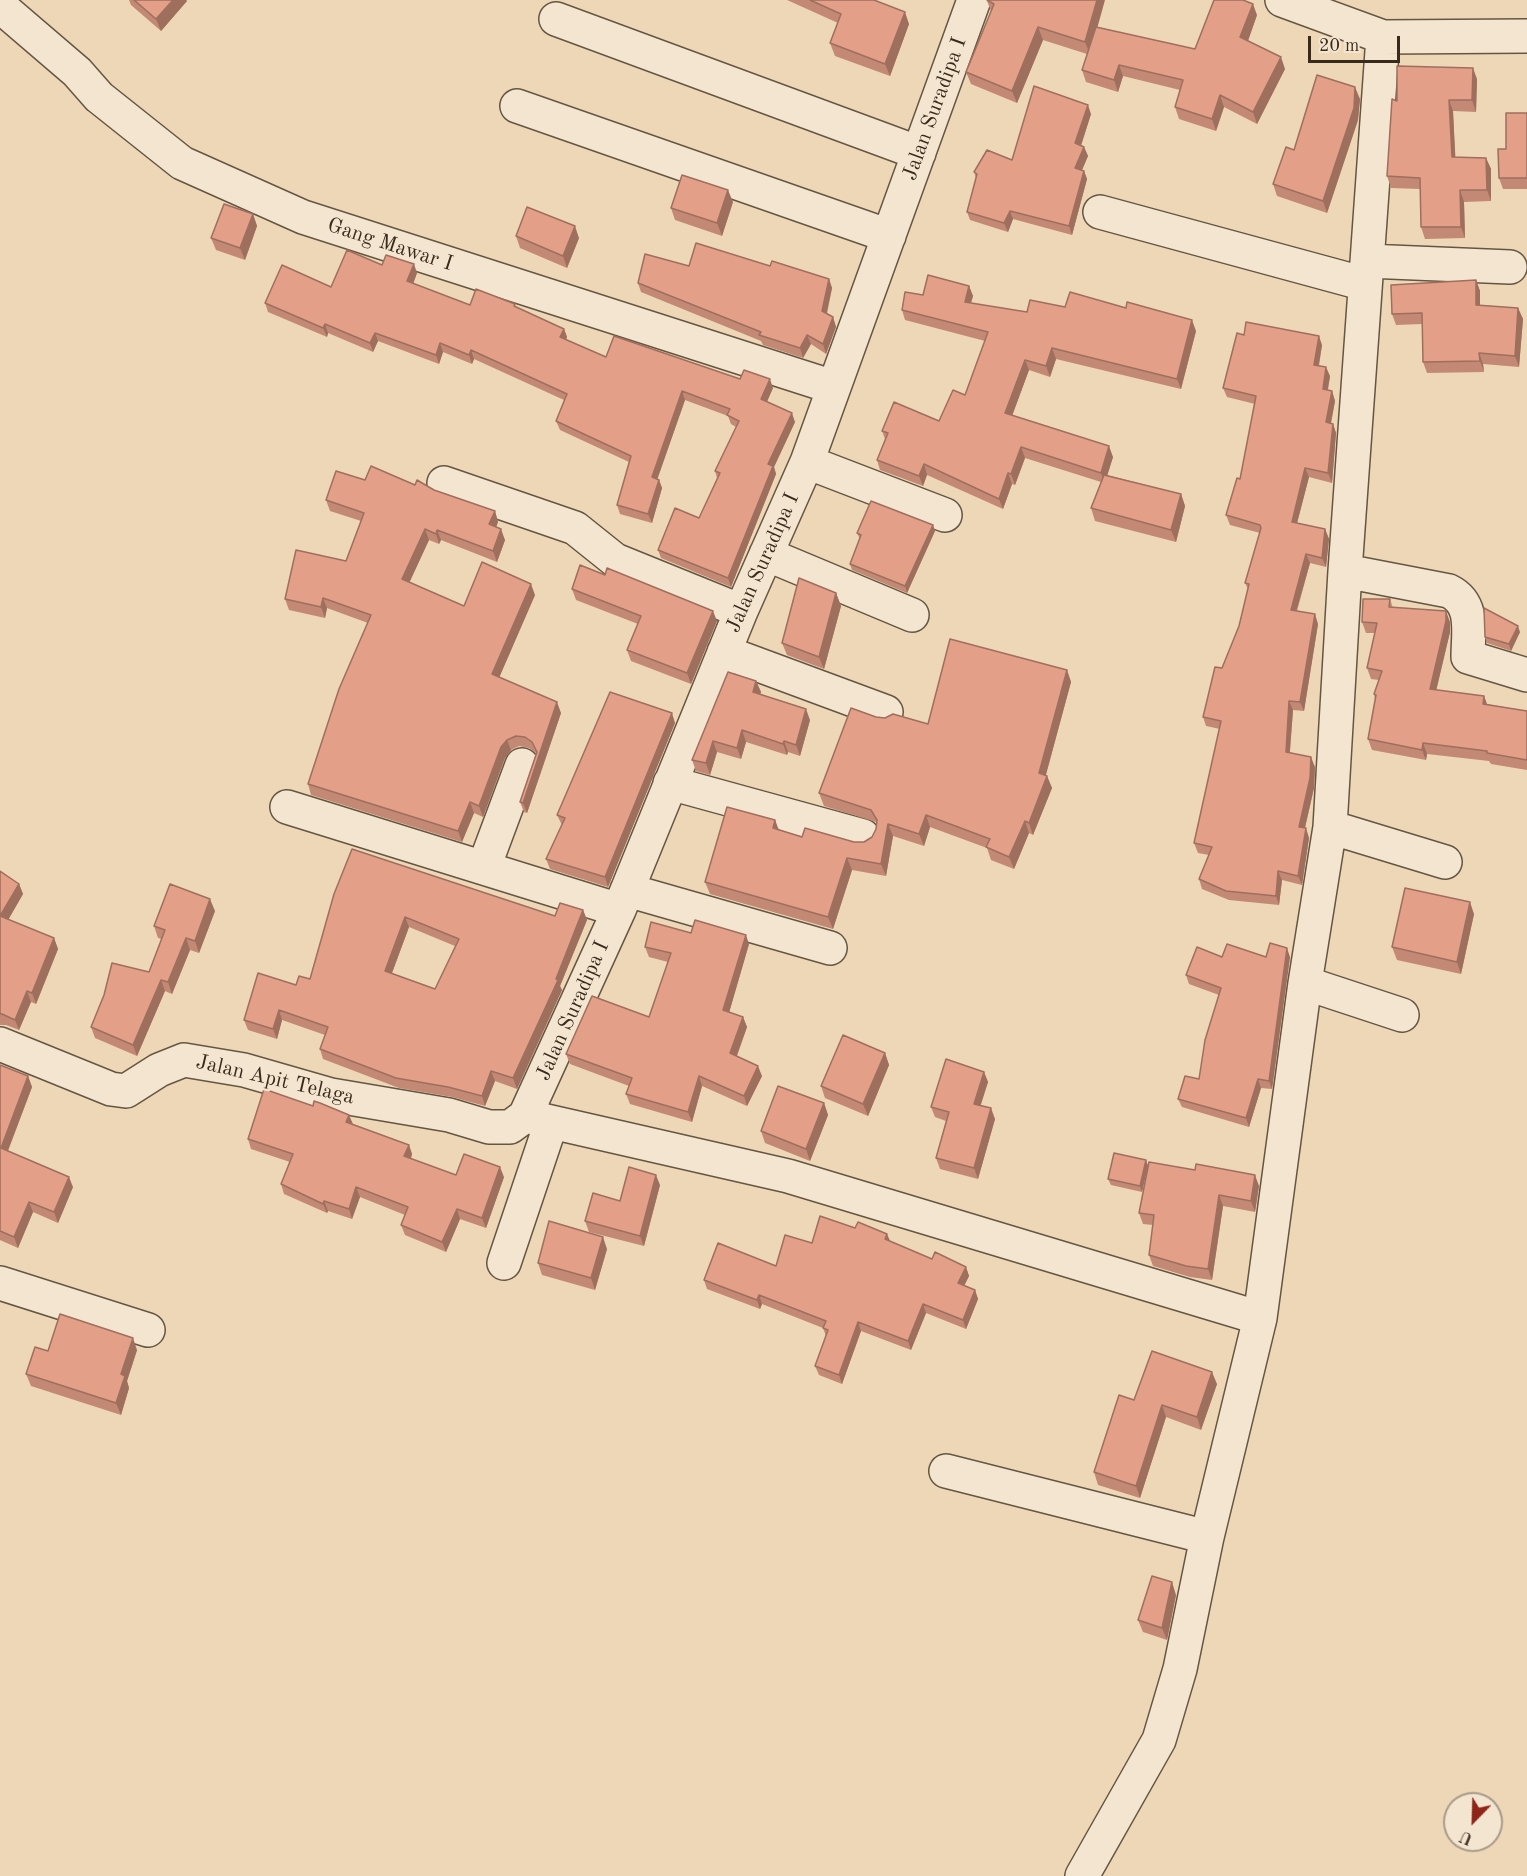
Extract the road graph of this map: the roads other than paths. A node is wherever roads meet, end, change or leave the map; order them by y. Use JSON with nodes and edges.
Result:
{"nodes":[{"id":1,"x":974,"y":0,"type":"edge"},
{"id":2,"x":1282,"y":0,"type":"edge"},
{"id":3,"x":0,"y":6,"type":"edge"},
{"id":4,"x":556,"y":19,"type":"dead end"},
{"id":5,"x":1527,"y":36,"type":"edge"},
{"id":6,"x":1383,"y":37,"type":"junction"},
{"id":7,"x":518,"y":106,"type":"dead end"},
{"id":8,"x":919,"y":153,"type":"junction"},
{"id":9,"x":1100,"y":212,"type":"dead end"},
{"id":10,"x":889,"y":236,"type":"junction"},
{"id":11,"x":1510,"y":267,"type":"dead end"},
{"id":12,"x":1366,"y":272,"type":"junction"},
{"id":13,"x":833,"y":387,"type":"junction"},
{"id":14,"x":807,"y":462,"type":"junction"},
{"id":15,"x":444,"y":483,"type":"dead end"},
{"id":16,"x":945,"y":515,"type":"dead end"},
{"id":17,"x":766,"y":554,"type":"junction"},
{"id":18,"x":1345,"y":572,"type":"junction"},
{"id":19,"x":741,"y":611,"type":"junction"},
{"id":20,"x":912,"y":615,"type":"dead end"},
{"id":21,"x":724,"y":652,"type":"junction"},
{"id":22,"x":1527,"y":675,"type":"edge"},
{"id":23,"x":886,"y":712,"type":"dead end"},
{"id":24,"x":522,"y":765,"type":"dead end"},
{"id":25,"x":670,"y":783,"type":"junction"},
{"id":26,"x":287,"y":807,"type":"dead end"},
{"id":27,"x":1330,"y":827,"type":"junction"},
{"id":28,"x":863,"y":836,"type":"dead end"},
{"id":29,"x":1445,"y":862,"type":"dead end"},
{"id":30,"x":484,"y":867,"type":"junction"},
{"id":31,"x":623,"y":900,"type":"junction"},
{"id":32,"x":830,"y":948,"type":"dead end"},
{"id":33,"x":1305,"y":983,"type":"junction"},
{"id":34,"x":1402,"y":1015,"type":"dead end"},
{"id":35,"x":0,"y":1044,"type":"edge"},
{"id":36,"x":538,"y":1119,"type":"junction"},
{"id":37,"x":504,"y":1263,"type":"dead end"},
{"id":38,"x":0,"y":1282,"type":"edge"},
{"id":39,"x":1260,"y":1318,"type":"junction"},
{"id":40,"x":148,"y":1330,"type":"dead end"},
{"id":41,"x":946,"y":1471,"type":"dead end"},
{"id":42,"x":1207,"y":1537,"type":"junction"},
{"id":43,"x":1082,"y":1876,"type":"edge"}],
"edges":[{"from":1,"to":8,"type":"street","name":"Jalan Suradipa I"},
{"from":2,"to":6,"type":"street"},
{"from":3,"to":13,"type":"street","name":"Gang Mawar I"},
{"from":4,"to":8,"type":"street"},
{"from":5,"to":6,"type":"street"},
{"from":6,"to":12,"type":"street"},
{"from":7,"to":10,"type":"street"},
{"from":8,"to":10,"type":"street","name":"Jalan Suradipa I"},
{"from":9,"to":12,"type":"street"},
{"from":10,"to":13,"type":"street","name":"Jalan Suradipa I"},
{"from":11,"to":12,"type":"street"},
{"from":12,"to":18,"type":"street"},
{"from":13,"to":14,"type":"street","name":"Jalan Suradipa I"},
{"from":14,"to":16,"type":"street"},
{"from":14,"to":17,"type":"street","name":"Jalan Suradipa I"},
{"from":15,"to":19,"type":"street"},
{"from":17,"to":19,"type":"street","name":"Jalan Suradipa I"},
{"from":17,"to":20,"type":"street"},
{"from":18,"to":22,"type":"street"},
{"from":18,"to":27,"type":"street"},
{"from":19,"to":21,"type":"street","name":"Jalan Suradipa I"},
{"from":21,"to":23,"type":"street"},
{"from":21,"to":25,"type":"street","name":"Jalan Suradipa I"},
{"from":24,"to":30,"type":"street"},
{"from":25,"to":28,"type":"street"},
{"from":25,"to":31,"type":"street","name":"Jalan Suradipa I"},
{"from":26,"to":30,"type":"street"},
{"from":27,"to":29,"type":"street"},
{"from":27,"to":33,"type":"street"},
{"from":30,"to":31,"type":"street"},
{"from":31,"to":32,"type":"street"},
{"from":31,"to":36,"type":"street","name":"Jalan Suradipa I"},
{"from":33,"to":34,"type":"street"},
{"from":33,"to":39,"type":"street"},
{"from":35,"to":36,"type":"street","name":"Jalan Apit Telaga"},
{"from":36,"to":37,"type":"street","name":"Jalan Suradipa I"},
{"from":36,"to":39,"type":"street"},
{"from":38,"to":40,"type":"street"},
{"from":39,"to":42,"type":"street"},
{"from":41,"to":42,"type":"street"},
{"from":42,"to":43,"type":"street"}]}
